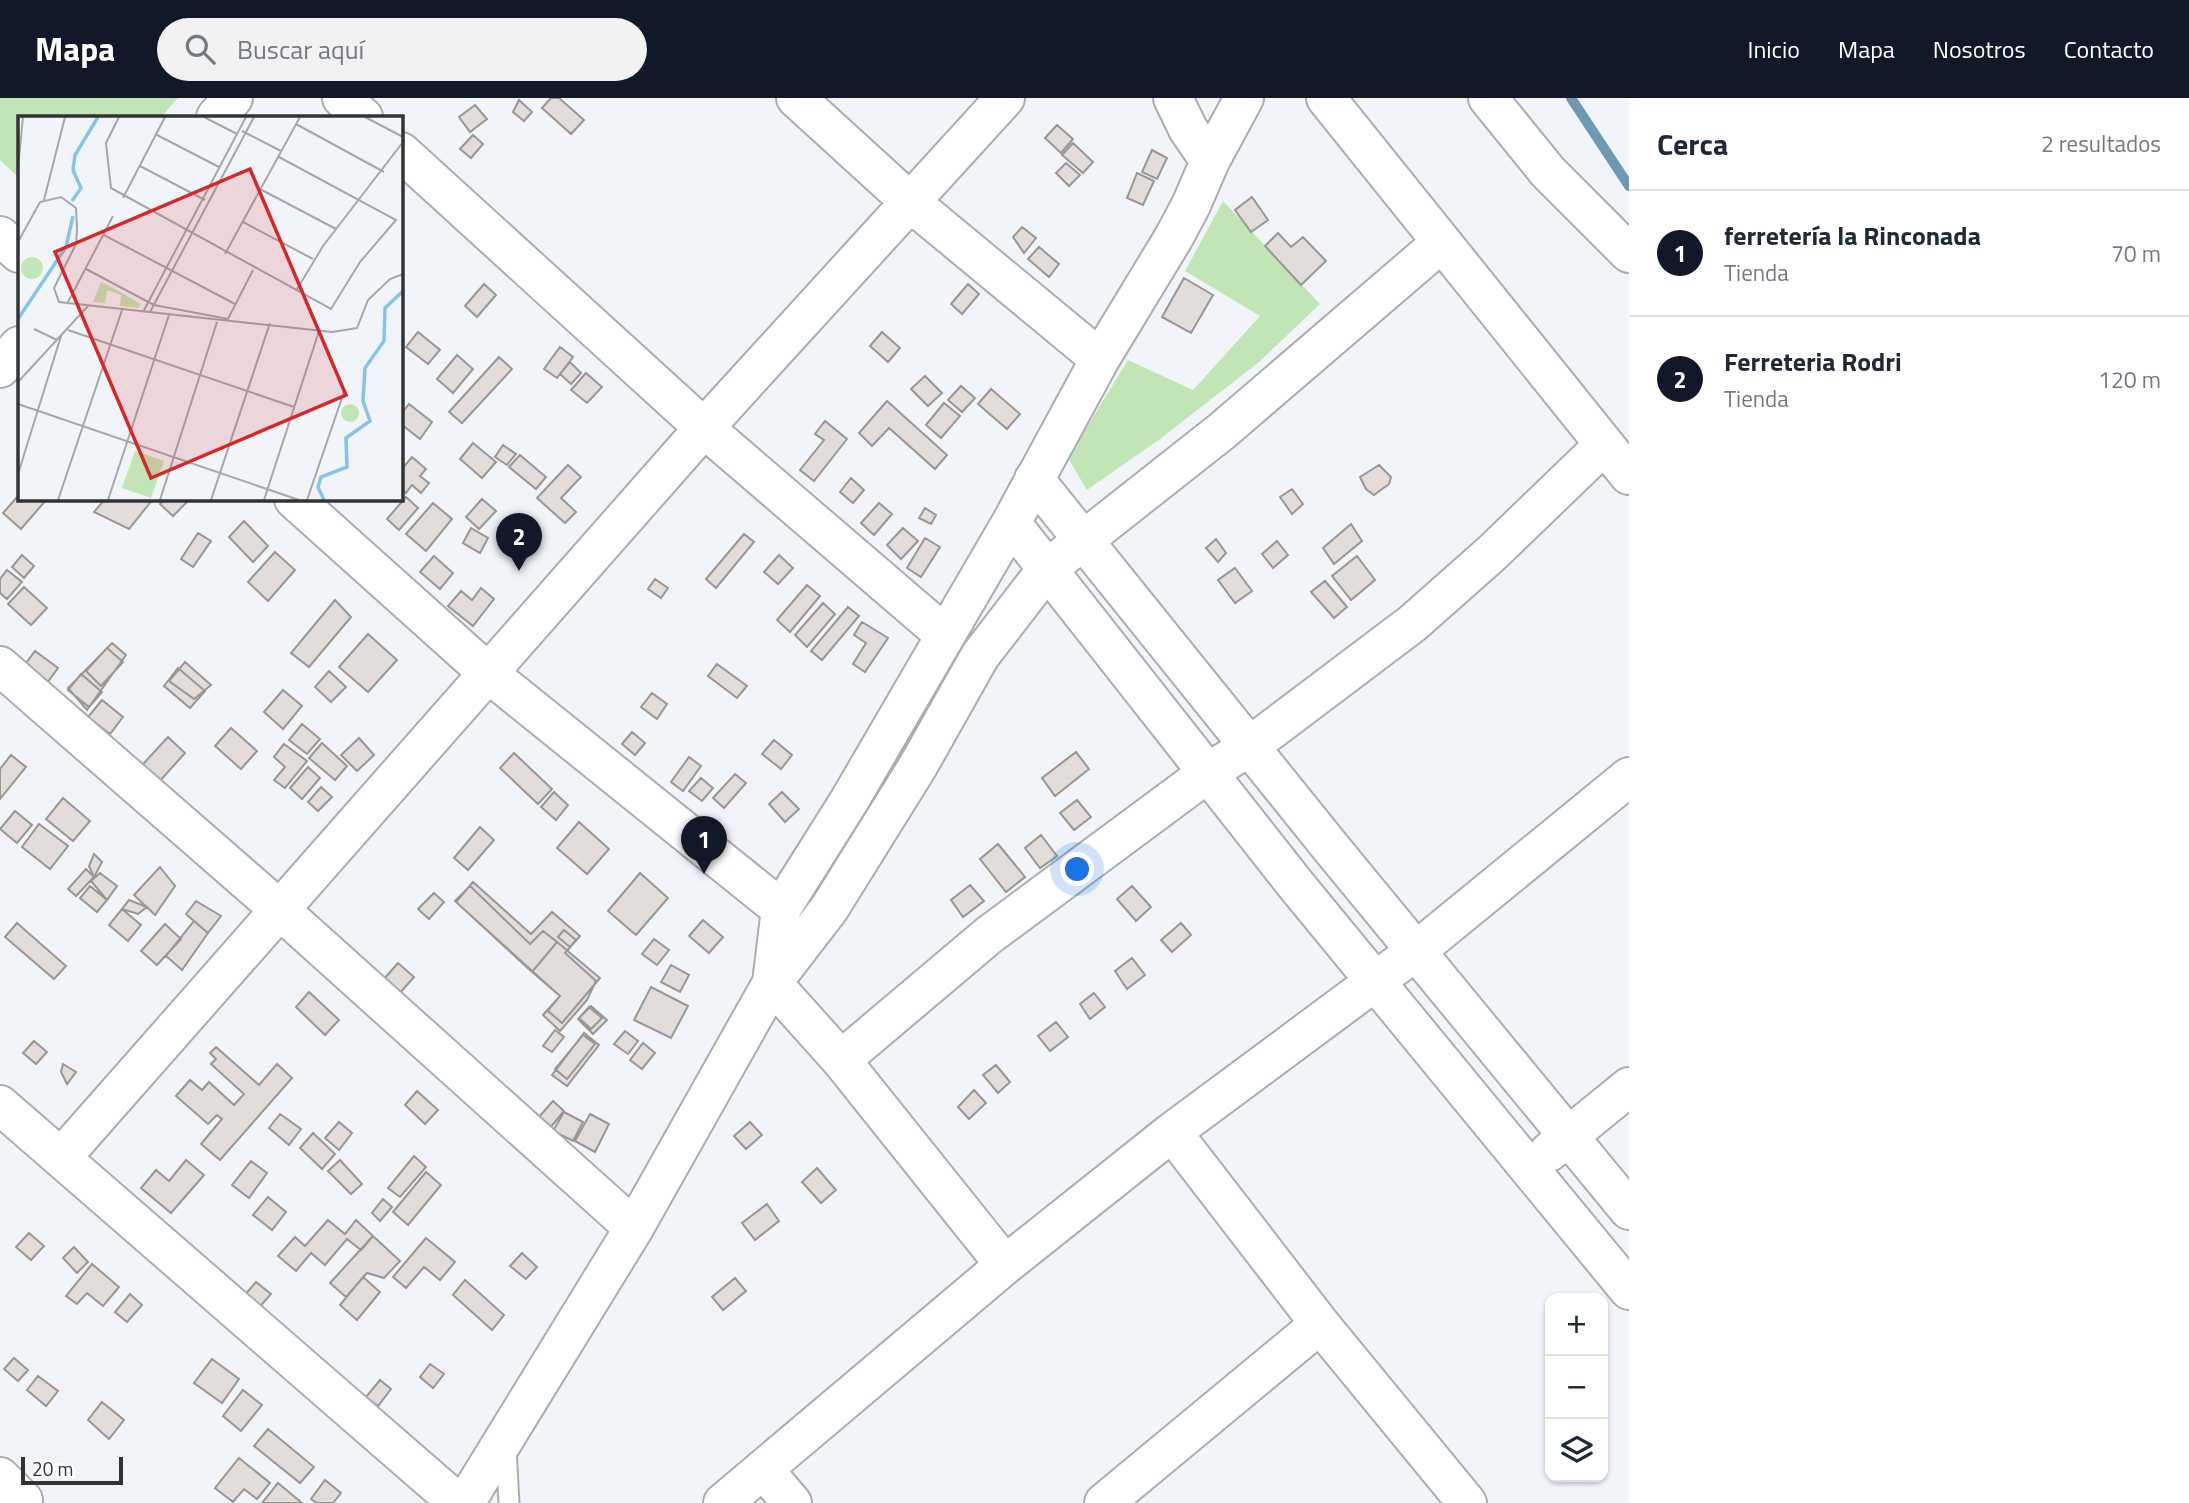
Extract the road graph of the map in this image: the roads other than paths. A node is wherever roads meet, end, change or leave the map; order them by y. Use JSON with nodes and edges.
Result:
{"nodes":[{"id":1,"x":233,"y":98,"type":"edge"},
{"id":2,"x":342,"y":98,"type":"edge"},
{"id":3,"x":796,"y":98,"type":"edge"},
{"id":4,"x":1005,"y":98,"type":"edge"},
{"id":5,"x":1174,"y":98,"type":"edge"},
{"id":6,"x":1244,"y":98,"type":"edge"},
{"id":7,"x":1326,"y":98,"type":"edge"},
{"id":8,"x":1489,"y":98,"type":"edge"},
{"id":9,"x":217,"y":116,"type":"edge"},
{"id":10,"x":362,"y":116,"type":"edge"},
{"id":11,"x":402,"y":153,"type":"edge"},
{"id":12,"x":1210,"y":161,"type":"junction"},
{"id":13,"x":909,"y":201,"type":"junction"},
{"id":14,"x":0,"y":236,"type":"edge"},
{"id":15,"x":1441,"y":243,"type":"junction"},
{"id":16,"x":18,"y":252,"type":"edge"},
{"id":17,"x":1629,"y":253,"type":"edge"},
{"id":18,"x":18,"y":347,"type":"edge"},
{"id":19,"x":1100,"y":359,"type":"junction"},
{"id":20,"x":0,"y":368,"type":"edge"},
{"id":21,"x":705,"y":428,"type":"junction"},
{"id":22,"x":1604,"y":446,"type":"junction"},
{"id":23,"x":1629,"y":475,"type":"edge"},
{"id":24,"x":1034,"y":480,"type":"junction"},
{"id":25,"x":294,"y":500,"type":"edge"},
{"id":26,"x":1010,"y":523,"type":"junction"},
{"id":27,"x":1084,"y":540,"type":"junction"},
{"id":28,"x":1047,"y":569,"type":"junction"},
{"id":29,"x":945,"y":635,"type":"junction"},
{"id":30,"x":0,"y":666,"type":"edge"},
{"id":31,"x":488,"y":673,"type":"junction"},
{"id":32,"x":1250,"y":746,"type":"junction"},
{"id":33,"x":1209,"y":772,"type":"junction"},
{"id":34,"x":1629,"y":778,"type":"edge"},
{"id":35,"x":782,"y":909,"type":"junction"},
{"id":36,"x":281,"y":910,"type":"junction"},
{"id":37,"x":1416,"y":951,"type":"junction"},
{"id":38,"x":1376,"y":981,"type":"junction"},
{"id":39,"x":772,"y":983,"type":"junction"},
{"id":40,"x":841,"y":1060,"type":"junction"},
{"id":41,"x":1629,"y":1087,"type":"edge"},
{"id":42,"x":0,"y":1105,"type":"edge"},
{"id":43,"x":1172,"y":1132,"type":"junction"},
{"id":44,"x":1569,"y":1136,"type":"junction"},
{"id":45,"x":61,"y":1158,"type":"junction"},
{"id":46,"x":1530,"y":1168,"type":"junction"},
{"id":47,"x":1629,"y":1210,"type":"edge"},
{"id":48,"x":634,"y":1228,"type":"junction"},
{"id":49,"x":1005,"y":1265,"type":"junction"},
{"id":50,"x":1629,"y":1290,"type":"edge"},
{"id":51,"x":1320,"y":1324,"type":"junction"},
{"id":52,"x":507,"y":1435,"type":"junction"},
{"id":53,"x":763,"y":1469,"type":"junction"},
{"id":54,"x":458,"y":1503,"type":"edge"},
{"id":55,"x":465,"y":1503,"type":"edge"},
{"id":56,"x":509,"y":1503,"type":"edge"},
{"id":57,"x":723,"y":1503,"type":"edge"},
{"id":58,"x":792,"y":1503,"type":"edge"},
{"id":59,"x":1104,"y":1503,"type":"edge"},
{"id":60,"x":1467,"y":1503,"type":"edge"}],
"edges":[{"from":1,"to":9,"type":"street"},
{"from":2,"to":10,"type":"street"},
{"from":3,"to":13,"type":"street"},
{"from":4,"to":13,"type":"street"},
{"from":5,"to":12,"type":"street"},
{"from":6,"to":12,"type":"street"},
{"from":7,"to":15,"type":"street"},
{"from":8,"to":17,"type":"street"},
{"from":11,"to":21,"type":"street"},
{"from":12,"to":19,"type":"street"},
{"from":13,"to":19,"type":"street"},
{"from":13,"to":21,"type":"street"},
{"from":14,"to":16,"type":"street"},
{"from":15,"to":22,"type":"street"},
{"from":15,"to":27,"type":"street"},
{"from":18,"to":20,"type":"street"},
{"from":19,"to":24,"type":"street"},
{"from":21,"to":29,"type":"street"},
{"from":21,"to":31,"type":"street"},
{"from":22,"to":23,"type":"street"},
{"from":22,"to":32,"type":"street"},
{"from":24,"to":26,"type":"street"},
{"from":24,"to":27,"type":"street"},
{"from":25,"to":31,"type":"street"},
{"from":26,"to":28,"type":"street"},
{"from":26,"to":29,"type":"street"},
{"from":27,"to":28,"type":"street"},
{"from":27,"to":32,"type":"street"},
{"from":28,"to":33,"type":"street"},
{"from":28,"to":39,"type":"street"},
{"from":29,"to":35,"type":"street"},
{"from":30,"to":36,"type":"street"},
{"from":31,"to":35,"type":"street"},
{"from":31,"to":36,"type":"street"},
{"from":32,"to":33,"type":"street"},
{"from":32,"to":37,"type":"street"},
{"from":33,"to":38,"type":"street"},
{"from":33,"to":40,"type":"street"},
{"from":34,"to":37,"type":"street"},
{"from":35,"to":39,"type":"street"},
{"from":36,"to":45,"type":"street"},
{"from":36,"to":48,"type":"street"},
{"from":37,"to":38,"type":"street"},
{"from":37,"to":44,"type":"street"},
{"from":38,"to":43,"type":"street"},
{"from":38,"to":46,"type":"street"},
{"from":39,"to":40,"type":"street"},
{"from":39,"to":48,"type":"street"},
{"from":40,"to":49,"type":"street"},
{"from":41,"to":44,"type":"street"},
{"from":42,"to":45,"type":"street"},
{"from":43,"to":49,"type":"street"},
{"from":43,"to":51,"type":"street"},
{"from":44,"to":46,"type":"street"},
{"from":44,"to":47,"type":"street"},
{"from":45,"to":54,"type":"street"},
{"from":46,"to":50,"type":"street"},
{"from":48,"to":52,"type":"street"},
{"from":49,"to":53,"type":"street"},
{"from":51,"to":59,"type":"street"},
{"from":51,"to":60,"type":"street"},
{"from":52,"to":55,"type":"street"},
{"from":52,"to":56,"type":"lane"},
{"from":53,"to":57,"type":"street"},
{"from":53,"to":58,"type":"street"}]}
